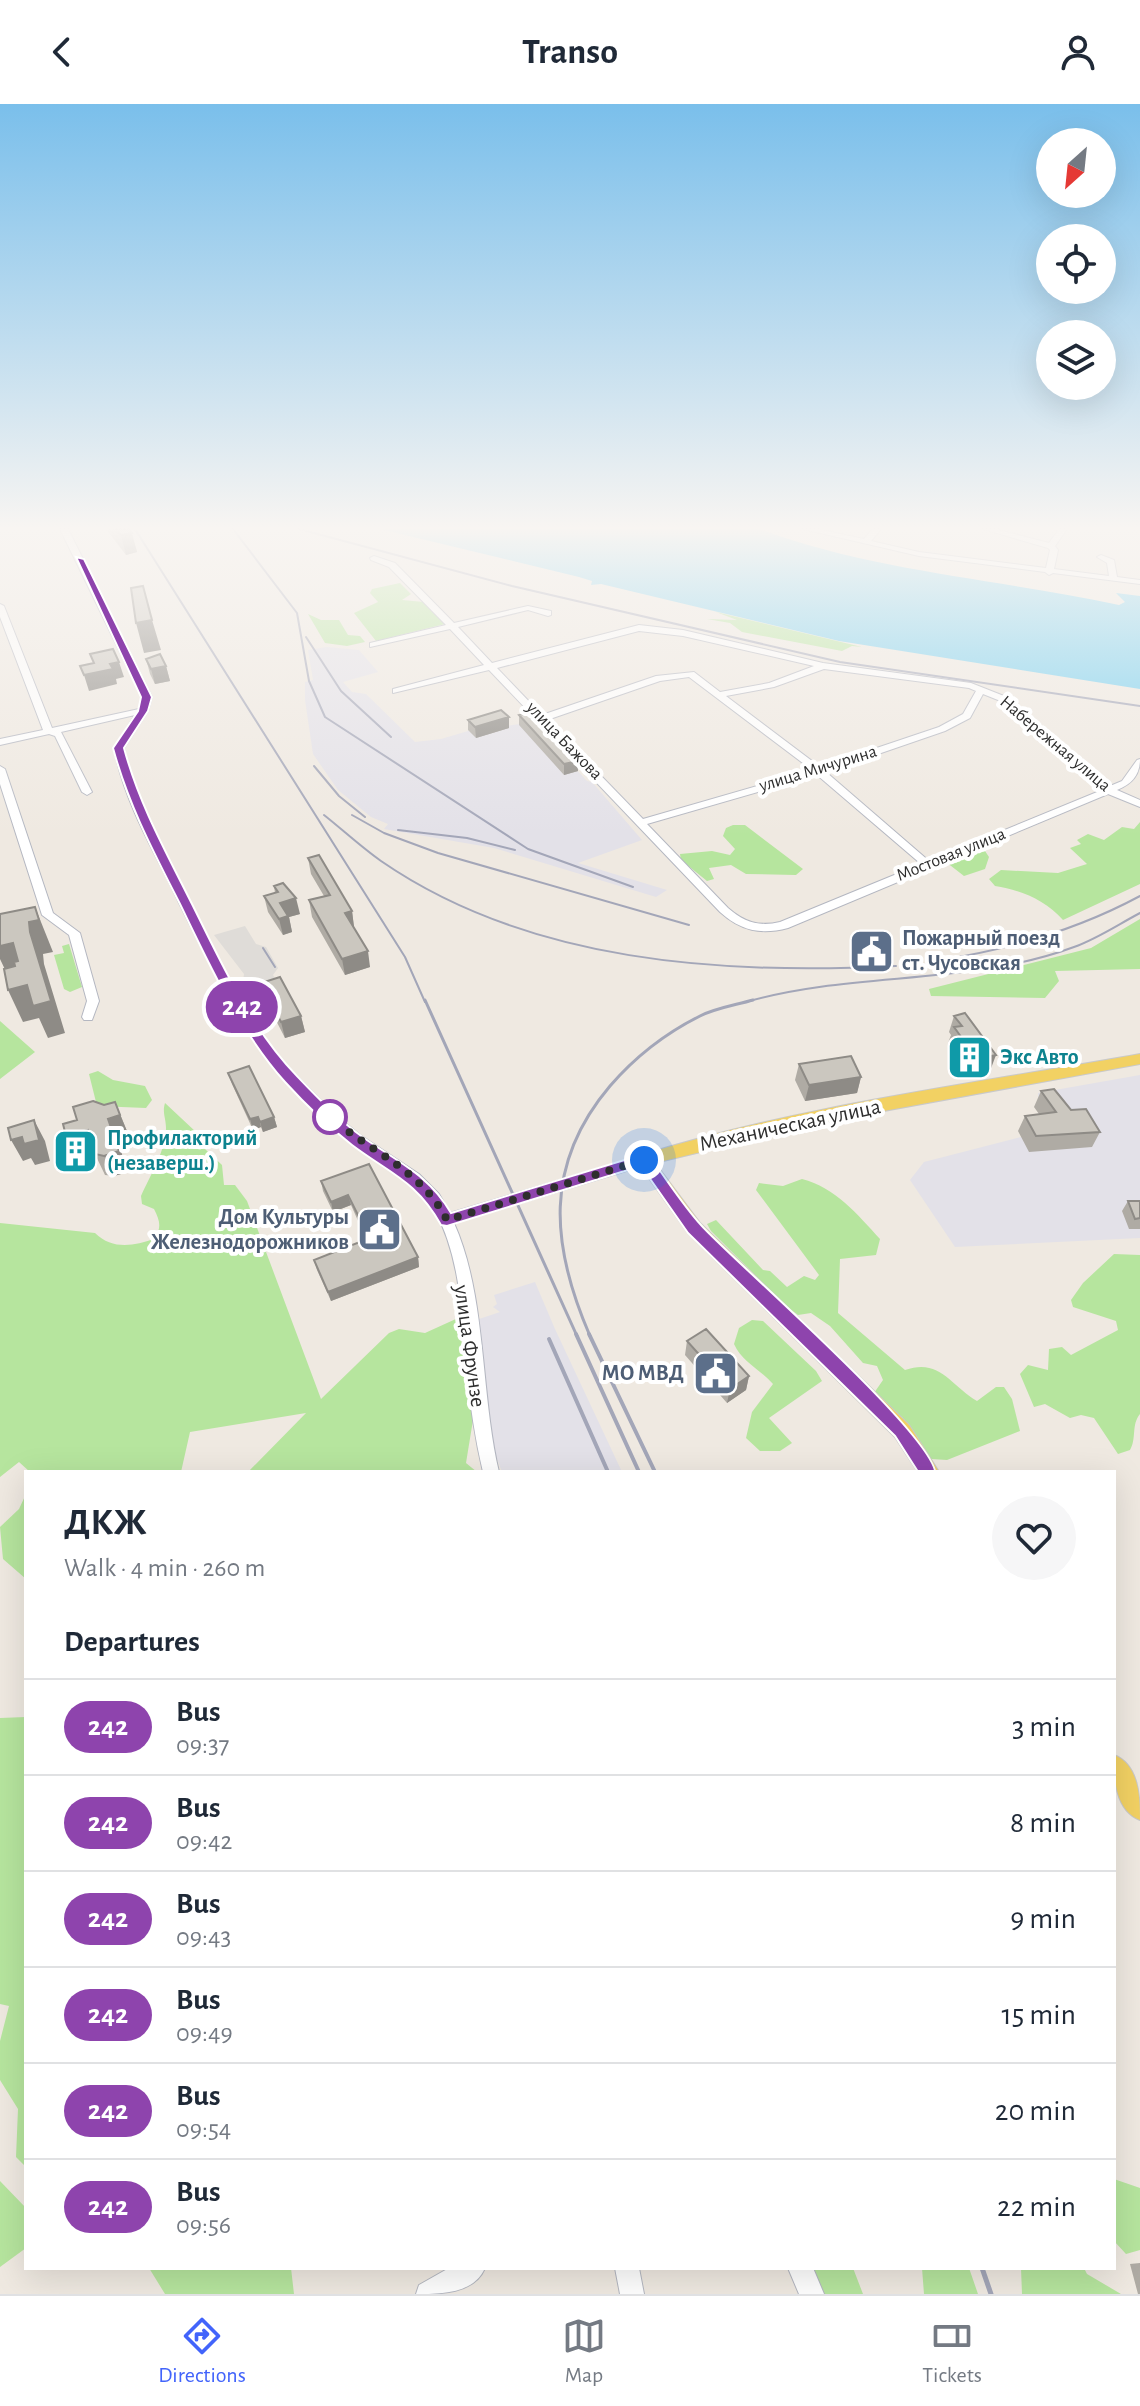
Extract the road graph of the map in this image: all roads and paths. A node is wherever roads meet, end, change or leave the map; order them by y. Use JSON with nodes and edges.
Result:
{"nodes":[{"id":1,"x":10,"y":631,"type":"edge"},
{"id":2,"x":115,"y":631,"type":"edge"},
{"id":3,"x":434,"y":631,"type":"edge"},
{"id":4,"x":457,"y":631,"type":"edge"},
{"id":5,"x":627,"y":631,"type":"edge"},
{"id":6,"x":667,"y":631,"type":"edge"},
{"id":7,"x":373,"y":645,"type":"dead end"},
{"id":8,"x":823,"y":666,"type":"junction"},
{"id":9,"x":492,"y":667,"type":"junction"},
{"id":10,"x":396,"y":691,"type":"dead end"},
{"id":11,"x":980,"y":692,"type":"junction"},
{"id":12,"x":719,"y":695,"type":"junction"},
{"id":13,"x":143,"y":711,"type":"junction"},
{"id":14,"x":542,"y":718,"type":"junction"},
{"id":15,"x":48,"y":731,"type":"junction"},
{"id":16,"x":0,"y":742,"type":"edge"},
{"id":17,"x":1140,"y":762,"type":"edge"},
{"id":18,"x":0,"y":769,"type":"edge"},
{"id":19,"x":819,"y":771,"type":"junction"},
{"id":20,"x":1108,"y":790,"type":"junction"},
{"id":21,"x":87,"y":792,"type":"dead end"},
{"id":22,"x":1140,"y":804,"type":"edge"},
{"id":23,"x":640,"y":823,"type":"junction"},
{"id":24,"x":928,"y":865,"type":"junction"},
{"id":25,"x":50,"y":919,"type":"junction"},
{"id":26,"x":37,"y":922,"type":"edge"},
{"id":27,"x":752,"y":928,"type":"joint"},
{"id":28,"x":88,"y":1017,"type":"dead end"},
{"id":29,"x":1140,"y":1059,"type":"edge"},
{"id":30,"x":644,"y":1160,"type":"junction"},
{"id":31,"x":447,"y":1220,"type":"junction"},
{"id":32,"x":491,"y":1470,"type":"edge"},
{"id":33,"x":928,"y":1470,"type":"edge"},
{"id":34,"x":1116,"y":1769,"type":"edge"},
{"id":35,"x":1140,"y":1809,"type":"edge"},
{"id":36,"x":470,"y":2270,"type":"edge"},
{"id":37,"x":627,"y":2270,"type":"edge"},
{"id":38,"x":801,"y":2270,"type":"edge"},
{"id":39,"x":428,"y":2294,"type":"edge"},
{"id":40,"x":632,"y":2294,"type":"edge"},
{"id":41,"x":812,"y":2294,"type":"edge"}],
"edges":[{"from":1,"to":15,"type":"street"},
{"from":2,"to":13,"type":"street"},
{"from":3,"to":7,"type":"street"},
{"from":4,"to":9,"type":"street","name":"улица Бажова"},
{"from":5,"to":9,"type":"street","name":"Набережная улица"},
{"from":6,"to":8,"type":"street","name":"Набережная улица"},
{"from":8,"to":11,"type":"street","name":"Набережная улица"},
{"from":8,"to":12,"type":"street"},
{"from":9,"to":10,"type":"street"},
{"from":9,"to":14,"type":"street","name":"улица Бажова"},
{"from":11,"to":19,"type":"street","name":"улица Мичурина"},
{"from":11,"to":20,"type":"street","name":"Набережная улица"},
{"from":12,"to":14,"type":"street"},
{"from":12,"to":19,"type":"street"},
{"from":13,"to":15,"type":"street"},
{"from":13,"to":31,"type":"street"},
{"from":14,"to":23,"type":"street","name":"улица Бажова"},
{"from":15,"to":16,"type":"street"},
{"from":15,"to":21,"type":"street"},
{"from":17,"to":20,"type":"street","name":"Мостовая улица"},
{"from":18,"to":25,"type":"street"},
{"from":19,"to":23,"type":"street","name":"улица Мичурина"},
{"from":19,"to":24,"type":"street"},
{"from":20,"to":22,"type":"street","name":"Набережная улица"},
{"from":20,"to":24,"type":"street","name":"Мостовая улица"},
{"from":23,"to":27,"type":"street","name":"улица Бажова"},
{"from":24,"to":27,"type":"street","name":"Мостовая улица"},
{"from":25,"to":26,"type":"street"},
{"from":25,"to":28,"type":"street"},
{"from":29,"to":30,"type":"main road","name":"Механическая улица"},
{"from":30,"to":31,"type":"street","name":"Механическая улица"},
{"from":30,"to":33,"type":"main road"},
{"from":31,"to":32,"type":"street","name":"улица Фрунзе"},
{"from":34,"to":35,"type":"main road"},
{"from":36,"to":39,"type":"street"},
{"from":37,"to":40,"type":"street"},
{"from":38,"to":41,"type":"street"}]}
